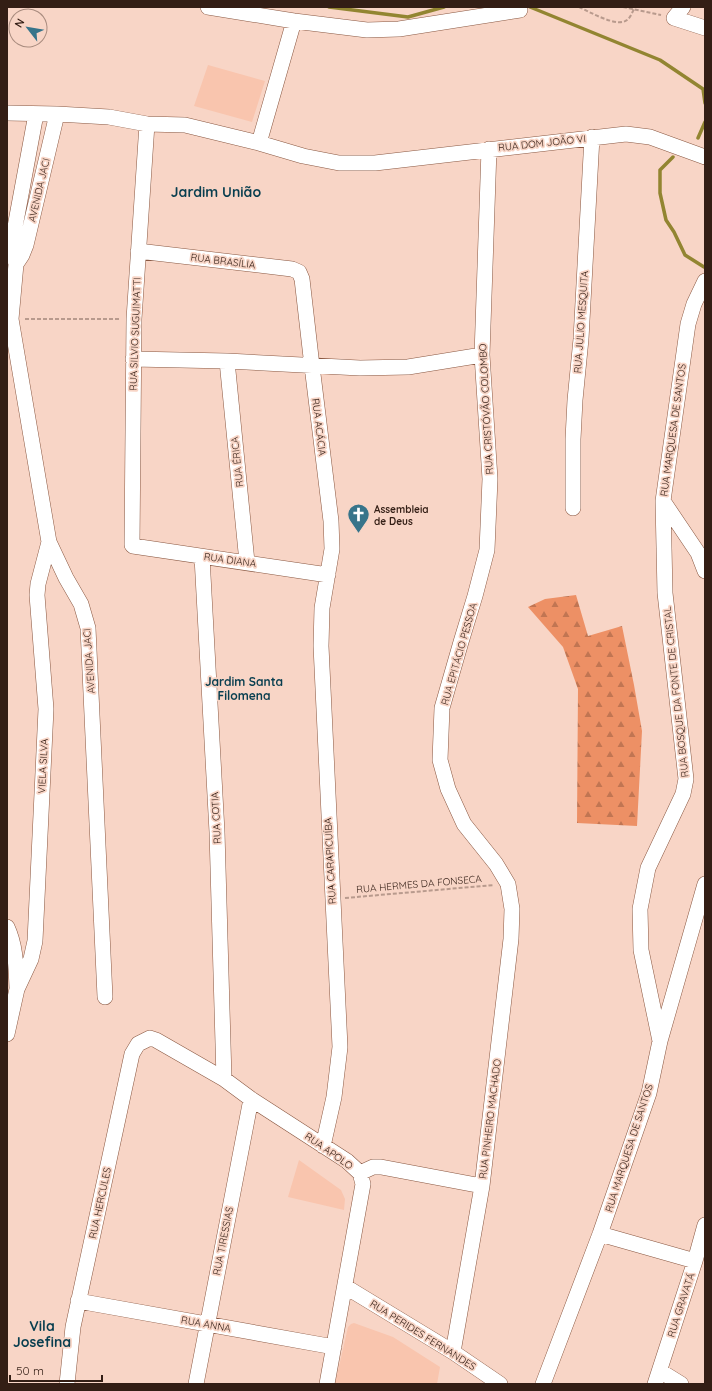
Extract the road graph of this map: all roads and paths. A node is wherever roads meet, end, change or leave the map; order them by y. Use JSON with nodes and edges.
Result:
{"nodes":[{"id":1,"x":208,"y":7,"type":"edge"},
{"id":2,"x":579,"y":7,"type":"edge"},
{"id":3,"x":623,"y":7,"type":"edge"},
{"id":4,"x":520,"y":10,"type":"dead end"},
{"id":5,"x":634,"y":10,"type":"junction"},
{"id":6,"x":678,"y":12,"type":"edge"},
{"id":7,"x":294,"y":21,"type":"junction"},
{"id":8,"x":705,"y":28,"type":"edge"},
{"id":9,"x":7,"y":113,"type":"edge"},
{"id":10,"x":36,"y":114,"type":"junction"},
{"id":11,"x":57,"y":114,"type":"junction"},
{"id":12,"x":147,"y":124,"type":"junction"},
{"id":13,"x":592,"y":137,"type":"junction"},
{"id":14,"x":260,"y":143,"type":"junction"},
{"id":15,"x":489,"y":149,"type":"junction"},
{"id":16,"x":705,"y":157,"type":"edge"},
{"id":17,"x":138,"y":251,"type":"junction"},
{"id":18,"x":16,"y":264,"type":"junction"},
{"id":19,"x":302,"y":279,"type":"joint"},
{"id":20,"x":705,"y":281,"type":"edge"},
{"id":21,"x":12,"y":319,"type":"junction"},
{"id":22,"x":134,"y":319,"type":"junction"},
{"id":23,"x":482,"y":355,"type":"junction"},
{"id":24,"x":133,"y":359,"type":"junction"},
{"id":25,"x":226,"y":361,"type":"junction"},
{"id":26,"x":312,"y":366,"type":"junction"},
{"id":27,"x":663,"y":501,"type":"junction"},
{"id":28,"x":573,"y":508,"type":"dead end"},
{"id":29,"x":49,"y":542,"type":"junction"},
{"id":30,"x":132,"y":545,"type":"joint"},
{"id":31,"x":202,"y":557,"type":"junction"},
{"id":32,"x":247,"y":562,"type":"junction"},
{"id":33,"x":705,"y":571,"type":"edge"},
{"id":34,"x":328,"y":575,"type":"junction"},
{"id":35,"x":475,"y":596,"type":"joint"},
{"id":36,"x":508,"y":884,"type":"junction"},
{"id":37,"x":705,"y":884,"type":"edge"},
{"id":38,"x":332,"y":899,"type":"junction"},
{"id":39,"x":7,"y":926,"type":"edge"},
{"id":40,"x":17,"y":988,"type":"junction"},
{"id":41,"x":105,"y":997,"type":"dead end"},
{"id":42,"x":7,"y":1034,"type":"edge"},
{"id":43,"x":156,"y":1040,"type":"joint"},
{"id":44,"x":660,"y":1041,"type":"junction"},
{"id":45,"x":224,"y":1079,"type":"junction"},
{"id":46,"x":251,"y":1098,"type":"junction"},
{"id":47,"x":323,"y":1146,"type":"junction"},
{"id":48,"x":360,"y":1173,"type":"junction"},
{"id":49,"x":482,"y":1186,"type":"junction"},
{"id":50,"x":705,"y":1226,"type":"edge"},
{"id":51,"x":600,"y":1234,"type":"junction"},
{"id":52,"x":696,"y":1261,"type":"junction"},
{"id":53,"x":346,"y":1287,"type":"junction"},
{"id":54,"x":78,"y":1301,"type":"junction"},
{"id":55,"x":207,"y":1324,"type":"junction"},
{"id":56,"x":334,"y":1347,"type":"junction"},
{"id":57,"x":453,"y":1352,"type":"junction"},
{"id":58,"x":657,"y":1378,"type":"edge"},
{"id":59,"x":496,"y":1383,"type":"edge"},
{"id":60,"x":67,"y":1384,"type":"edge"},
{"id":61,"x":196,"y":1384,"type":"edge"},
{"id":62,"x":327,"y":1384,"type":"edge"},
{"id":63,"x":543,"y":1384,"type":"edge"},
{"id":64,"x":681,"y":1384,"type":"edge"}],
"edges":[{"from":1,"to":7,"type":"street"},
{"from":2,"to":5,"type":"path"},
{"from":3,"to":5,"type":"path"},
{"from":4,"to":7,"type":"street"},
{"from":5,"to":6,"type":"path"},
{"from":6,"to":8,"type":"street"},
{"from":7,"to":14,"type":"street"},
{"from":9,"to":10,"type":"street","name":"RUA DOM JOÃO VI"},
{"from":10,"to":11,"type":"street","name":"RUA DOM JOÃO VI"},
{"from":10,"to":18,"type":"street","name":"AVENIDA JACI"},
{"from":11,"to":12,"type":"street","name":"RUA DOM JOÃO VI"},
{"from":11,"to":18,"type":"street","name":"AVENIDA JACI"},
{"from":12,"to":14,"type":"street","name":"RUA DOM JOÃO VI"},
{"from":12,"to":17,"type":"street","name":"RUA SILVIO SUGUIMATTI"},
{"from":13,"to":15,"type":"street","name":"RUA DOM JOÃO VI"},
{"from":13,"to":16,"type":"street","name":"RUA DOM JOÃO VI"},
{"from":13,"to":28,"type":"street","name":"RUA JULIO MESQUITA"},
{"from":14,"to":15,"type":"street","name":"RUA DOM JOÃO VI"},
{"from":15,"to":23,"type":"street","name":"RUA CRISTÓVÃO COLOMBO"},
{"from":17,"to":19,"type":"street","name":"RUA BRASÍLIA"},
{"from":17,"to":22,"type":"street","name":"RUA SILVIO SUGUIMATTI"},
{"from":18,"to":21,"type":"street","name":"AVENIDA JACI"},
{"from":19,"to":26,"type":"street","name":"RUA ACÁCIA"},
{"from":20,"to":27,"type":"street","name":"RUA MARQUESA DE SANTOS"},
{"from":21,"to":22,"type":"path"},
{"from":21,"to":29,"type":"street","name":"AVENIDA JACI"},
{"from":22,"to":24,"type":"street","name":"RUA SILVIO SUGUIMATTI"},
{"from":23,"to":26,"type":"street"},
{"from":23,"to":35,"type":"street","name":"RUA CRISTÓVÃO COLOMBO"},
{"from":24,"to":25,"type":"street"},
{"from":24,"to":30,"type":"street","name":"RUA SILVIO SUGUIMATTI"},
{"from":25,"to":26,"type":"street"},
{"from":25,"to":32,"type":"street","name":"RUA ÉRICA"},
{"from":26,"to":34,"type":"street","name":"RUA ACÁCIA"},
{"from":27,"to":33,"type":"street","name":"RUA MARQUESA DE SANTOS"},
{"from":27,"to":44,"type":"street","name":"RUA BOSQUE DA FONTE DE CRISTAL"},
{"from":29,"to":40,"type":"street","name":"VIELA SILVA"},
{"from":29,"to":41,"type":"street","name":"AVENIDA JACI"},
{"from":30,"to":31,"type":"street","name":"RUA DIANA"},
{"from":31,"to":32,"type":"street","name":"RUA DIANA"},
{"from":31,"to":45,"type":"street","name":"RUA COTIA"},
{"from":32,"to":34,"type":"street","name":"RUA DIANA"},
{"from":34,"to":38,"type":"street","name":"RUA CARAPICUÍBA"},
{"from":35,"to":36,"type":"street","name":"RUA EPITÁCIO PESSOA"},
{"from":36,"to":38,"type":"path","name":"RUA HERMES DA FONSECA"},
{"from":36,"to":49,"type":"street","name":"RUA PINHEIRO MACHADO"},
{"from":37,"to":44,"type":"street","name":"RUA MARQUESA DE SANTOS"},
{"from":38,"to":47,"type":"street","name":"RUA CARAPICUÍBA"},
{"from":39,"to":40,"type":"street"},
{"from":40,"to":42,"type":"street"},
{"from":43,"to":45,"type":"street","name":"RUA APOLO"},
{"from":43,"to":54,"type":"street","name":"RUA HERCULES"},
{"from":44,"to":51,"type":"street","name":"RUA MARQUESA DE SANTOS"},
{"from":45,"to":46,"type":"street","name":"RUA APOLO"},
{"from":46,"to":47,"type":"street","name":"RUA APOLO"},
{"from":46,"to":55,"type":"street","name":"RUA TIRESSIAS"},
{"from":47,"to":48,"type":"street","name":"RUA APOLO"},
{"from":48,"to":49,"type":"street"},
{"from":48,"to":53,"type":"street","name":"RUA APOLO"},
{"from":49,"to":57,"type":"street","name":"RUA PINHEIRO MACHADO"},
{"from":50,"to":52,"type":"street","name":"RUA GRAVATÁ"},
{"from":51,"to":52,"type":"street"},
{"from":51,"to":63,"type":"street","name":"RUA MARQUESA DE SANTOS"},
{"from":52,"to":58,"type":"street","name":"RUA GRAVATÁ"},
{"from":53,"to":56,"type":"street","name":"RUA APOLO"},
{"from":53,"to":57,"type":"street","name":"RUA PERIDES FERNANDES"},
{"from":54,"to":55,"type":"street","name":"RUA ANNA"},
{"from":54,"to":60,"type":"street","name":"RUA HERCULES"},
{"from":55,"to":56,"type":"street","name":"RUA ANNA"},
{"from":55,"to":61,"type":"street","name":"RUA TIRESSIAS"},
{"from":56,"to":62,"type":"street","name":"RUA APOLO"},
{"from":57,"to":59,"type":"street","name":"RUA PERIDES FERNANDES"},
{"from":58,"to":64,"type":"street"}]}
